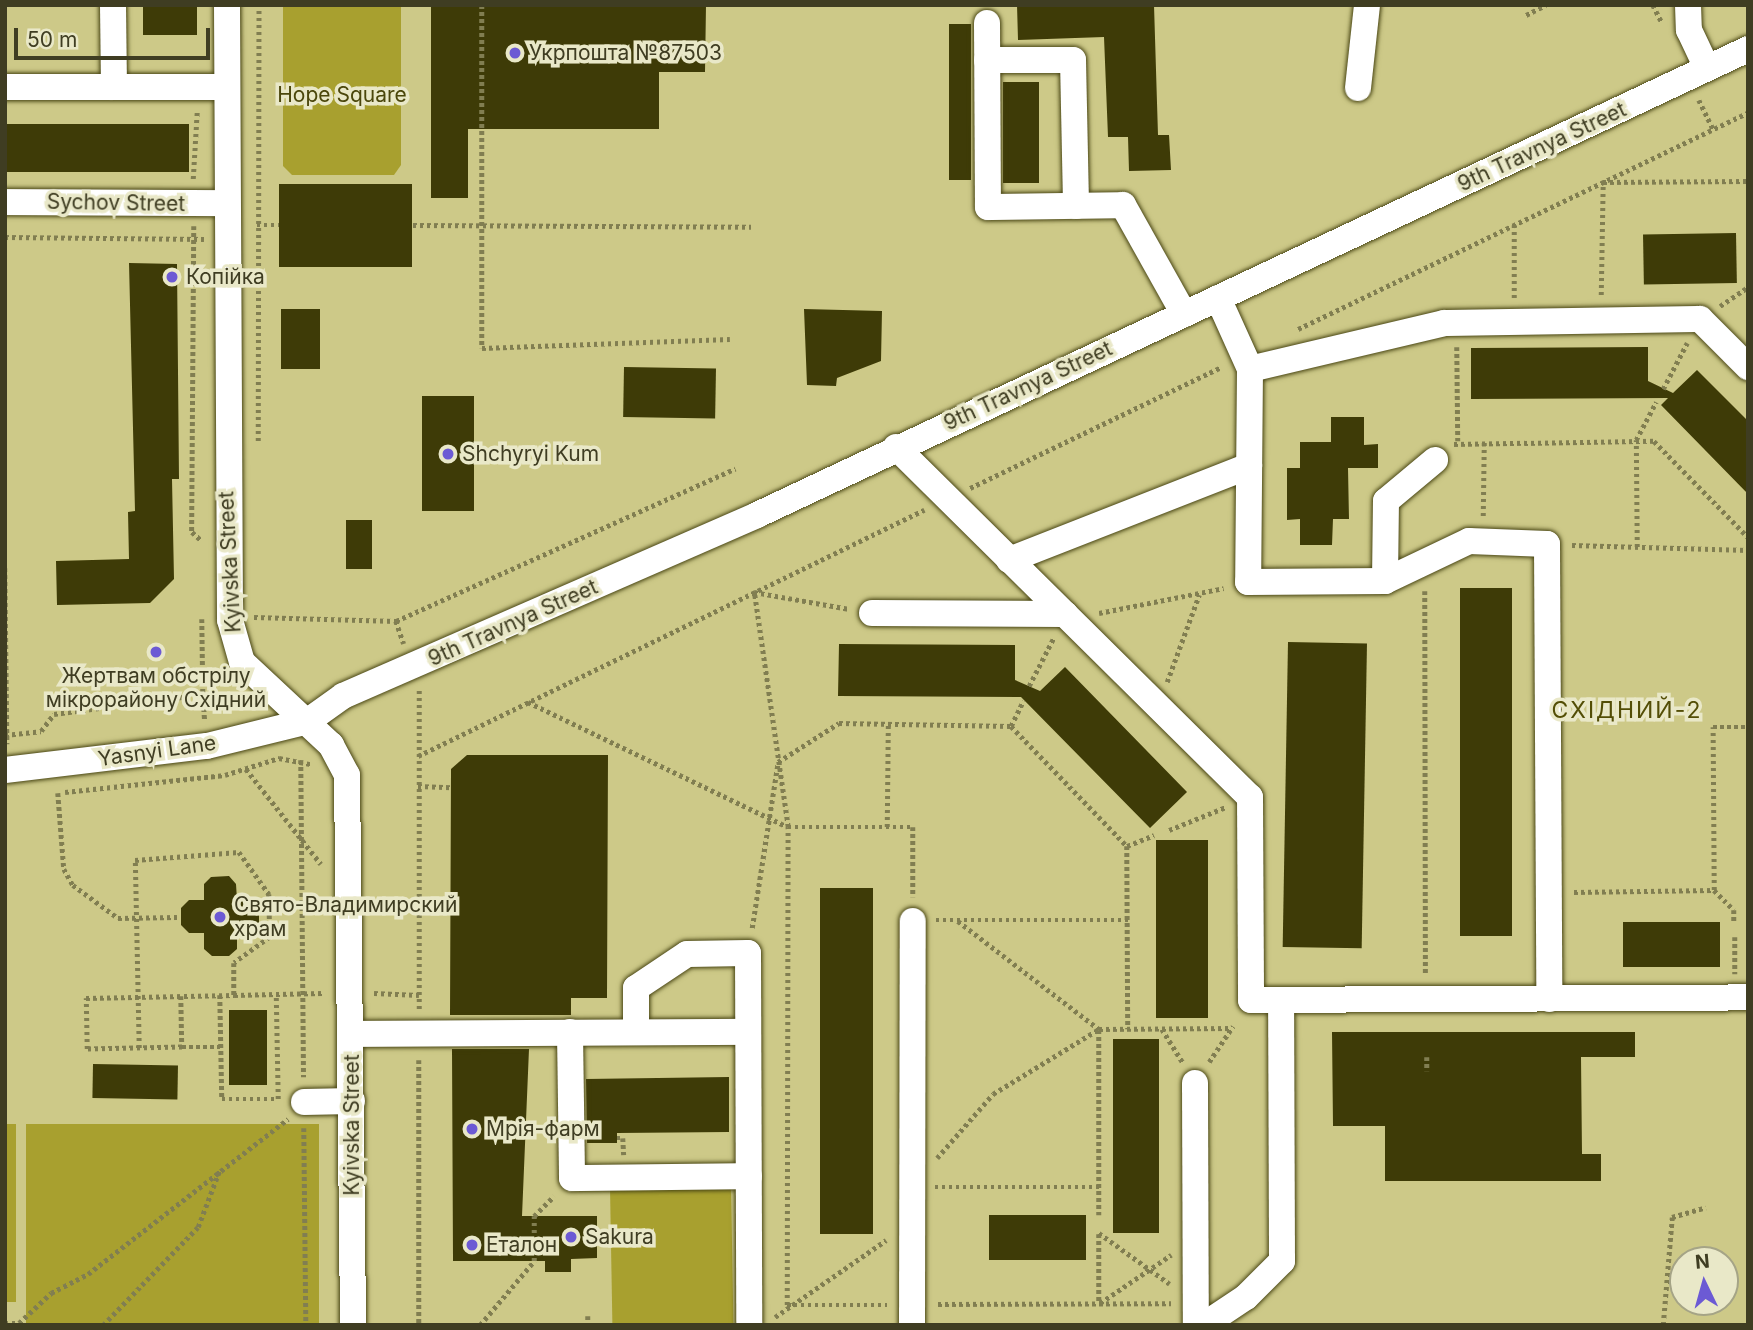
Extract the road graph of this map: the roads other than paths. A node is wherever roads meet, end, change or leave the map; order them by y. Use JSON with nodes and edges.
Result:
{"nodes":[{"id":1,"x":113,"y":5,"type":"edge"},
{"id":2,"x":227,"y":5,"type":"edge"},
{"id":3,"x":1367,"y":5,"type":"edge"},
{"id":4,"x":1688,"y":5,"type":"edge"},
{"id":5,"x":987,"y":23,"type":"dead end"},
{"id":6,"x":1748,"y":48,"type":"edge"},
{"id":7,"x":987,"y":60,"type":"junction"},
{"id":8,"x":1707,"y":68,"type":"junction"},
{"id":9,"x":5,"y":87,"type":"edge"},
{"id":10,"x":114,"y":87,"type":"junction"},
{"id":11,"x":225,"y":87,"type":"junction"},
{"id":12,"x":1358,"y":88,"type":"dead end"},
{"id":13,"x":5,"y":202,"type":"edge"},
{"id":14,"x":227,"y":203,"type":"junction"},
{"id":15,"x":1076,"y":206,"type":"junction"},
{"id":16,"x":1218,"y":298,"type":"junction"},
{"id":17,"x":1184,"y":314,"type":"junction"},
{"id":18,"x":1247,"y":362,"type":"junction"},
{"id":19,"x":1748,"y":367,"type":"edge"},
{"id":20,"x":896,"y":447,"type":"junction"},
{"id":21,"x":1435,"y":460,"type":"dead end"},
{"id":22,"x":1250,"y":466,"type":"junction"},
{"id":23,"x":1009,"y":560,"type":"junction"},
{"id":24,"x":1385,"y":581,"type":"junction"},
{"id":25,"x":872,"y":613,"type":"road end"},
{"id":26,"x":1065,"y":614,"type":"junction"},
{"id":27,"x":308,"y":721,"type":"junction"},
{"id":28,"x":7,"y":770,"type":"edge"},
{"id":29,"x":913,"y":921,"type":"road end"},
{"id":30,"x":1741,"y":997,"type":"edge"},
{"id":31,"x":1549,"y":999,"type":"junction"},
{"id":32,"x":1281,"y":1000,"type":"junction"},
{"id":33,"x":570,"y":1032,"type":"junction"},
{"id":34,"x":636,"y":1032,"type":"junction"},
{"id":35,"x":748,"y":1032,"type":"junction"},
{"id":36,"x":352,"y":1034,"type":"junction"},
{"id":37,"x":1195,"y":1083,"type":"road end"},
{"id":38,"x":352,"y":1101,"type":"junction"},
{"id":39,"x":304,"y":1105,"type":"road end"},
{"id":40,"x":749,"y":1176,"type":"junction"},
{"id":41,"x":911,"y":1315,"type":"edge"},
{"id":42,"x":1199,"y":1318,"type":"edge"},
{"id":43,"x":353,"y":1325,"type":"edge"},
{"id":44,"x":749,"y":1325,"type":"edge"}],
"edges":[{"from":1,"to":10,"type":"street"},
{"from":2,"to":11,"type":"street","name":"Kyivska Street"},
{"from":3,"to":12,"type":"street"},
{"from":4,"to":8,"type":"street"},
{"from":5,"to":7,"type":"street"},
{"from":6,"to":8,"type":"street","name":"9th Travnya Street"},
{"from":7,"to":15,"type":"street"},
{"from":7,"to":15,"type":"street"},
{"from":8,"to":16,"type":"street","name":"9th Travnya Street"},
{"from":9,"to":10,"type":"street"},
{"from":10,"to":11,"type":"street"},
{"from":11,"to":14,"type":"street","name":"Kyivska Street"},
{"from":13,"to":14,"type":"street","name":"Sychov Street"},
{"from":14,"to":27,"type":"street","name":"Kyivska Street"},
{"from":15,"to":17,"type":"street"},
{"from":16,"to":17,"type":"street","name":"9th Travnya Street"},
{"from":16,"to":18,"type":"street"},
{"from":17,"to":20,"type":"street","name":"9th Travnya Street"},
{"from":18,"to":19,"type":"street"},
{"from":18,"to":22,"type":"street"},
{"from":20,"to":23,"type":"street"},
{"from":20,"to":27,"type":"street","name":"9th Travnya Street"},
{"from":21,"to":24,"type":"street"},
{"from":22,"to":23,"type":"street"},
{"from":22,"to":24,"type":"street"},
{"from":23,"to":26,"type":"street"},
{"from":24,"to":31,"type":"street"},
{"from":25,"to":26,"type":"street"},
{"from":26,"to":32,"type":"street"},
{"from":27,"to":28,"type":"street","name":"Yasnyi Lane"},
{"from":27,"to":36,"type":"street","name":"Kyivska Street"},
{"from":29,"to":41,"type":"street"},
{"from":30,"to":31,"type":"street"},
{"from":31,"to":32,"type":"street"},
{"from":32,"to":42,"type":"street"},
{"from":33,"to":34,"type":"street"},
{"from":33,"to":36,"type":"street"},
{"from":33,"to":40,"type":"street"},
{"from":34,"to":35,"type":"street"},
{"from":34,"to":35,"type":"street"},
{"from":35,"to":40,"type":"street"},
{"from":36,"to":38,"type":"street","name":"Kyivska Street"},
{"from":37,"to":42,"type":"street"},
{"from":38,"to":39,"type":"street"},
{"from":38,"to":43,"type":"street","name":"Kyivska Street"},
{"from":40,"to":44,"type":"street"}]}
